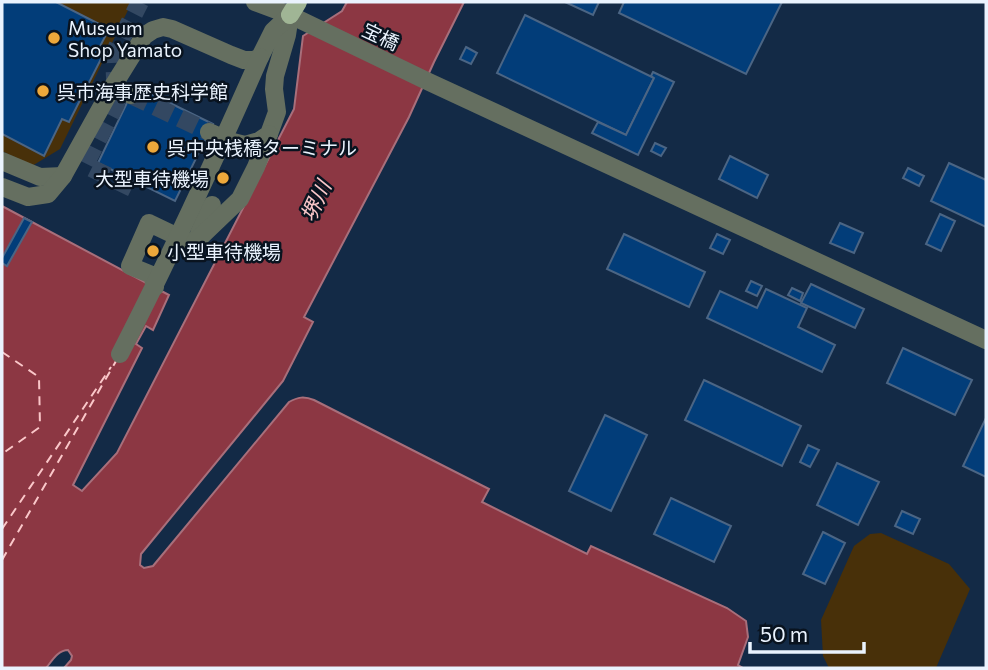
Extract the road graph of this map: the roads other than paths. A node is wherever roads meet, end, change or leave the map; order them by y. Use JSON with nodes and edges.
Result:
{"nodes":[{"id":1,"x":255,"y":2,"type":"edge"},
{"id":2,"x":294,"y":9,"type":"edge"},
{"id":3,"x":260,"y":57,"type":"junction"},
{"id":4,"x":113,"y":86,"type":"junction"},
{"id":5,"x":131,"y":95,"type":"tunnel mouth"},
{"id":6,"x":269,"y":134,"type":"junction"},
{"id":7,"x":229,"y":142,"type":"junction"},
{"id":8,"x":2,"y":161,"type":"edge"},
{"id":9,"x":63,"y":176,"type":"junction"},
{"id":10,"x":2,"y":187,"type":"edge"},
{"id":11,"x":212,"y":205,"type":"dead end"},
{"id":12,"x":186,"y":240,"type":"junction"},
{"id":13,"x":155,"y":287,"type":"junction"},
{"id":14,"x":986,"y":340,"type":"edge"},
{"id":15,"x":120,"y":354,"type":"dead end"}],
"edges":[{"from":1,"to":2,"type":"street","name":"宝橋"},
{"from":2,"to":3,"type":"street"},
{"from":2,"to":6,"type":"street"},
{"from":2,"to":14,"type":"street","name":"宝橋"},
{"from":3,"to":4,"type":"street"},
{"from":3,"to":7,"type":"street"},
{"from":4,"to":5,"type":"street"},
{"from":4,"to":9,"type":"street"},
{"from":6,"to":7,"type":"street"},
{"from":6,"to":12,"type":"street"},
{"from":7,"to":12,"type":"street"},
{"from":8,"to":9,"type":"street"},
{"from":9,"to":10,"type":"street"},
{"from":11,"to":12,"type":"street"},
{"from":12,"to":13,"type":"street"},
{"from":12,"to":13,"type":"street"},
{"from":13,"to":15,"type":"street"}]}
